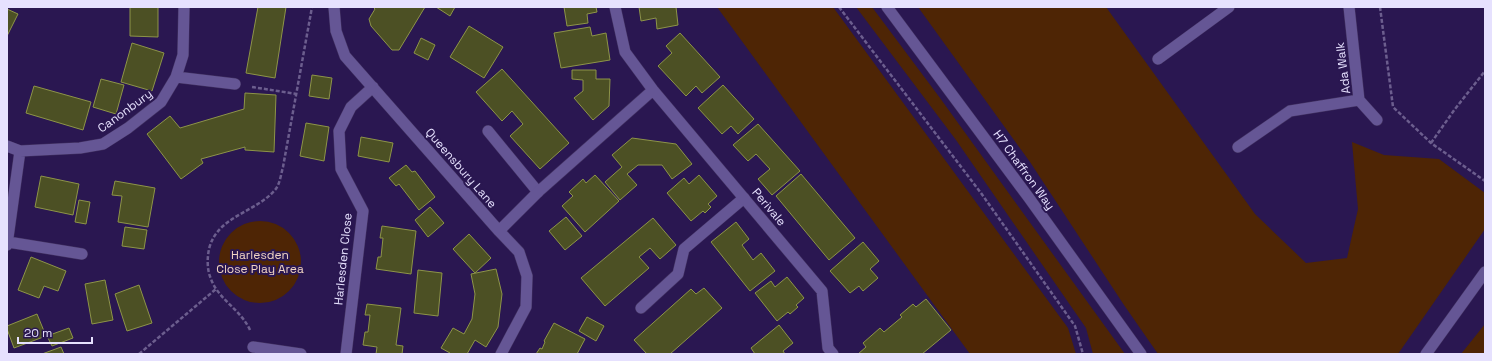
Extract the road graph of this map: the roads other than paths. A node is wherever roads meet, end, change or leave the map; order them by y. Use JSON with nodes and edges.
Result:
{"nodes":[{"id":1,"x":184,"y":7,"type":"edge"},
{"id":2,"x":334,"y":7,"type":"edge"},
{"id":3,"x":615,"y":7,"type":"edge"},
{"id":4,"x":887,"y":7,"type":"edge"},
{"id":5,"x":1229,"y":7,"type":"edge"},
{"id":6,"x":1349,"y":7,"type":"edge"},
{"id":7,"x":1158,"y":59,"type":"dead end"},
{"id":8,"x":176,"y":78,"type":"junction"},
{"id":9,"x":235,"y":84,"type":"road end"},
{"id":10,"x":373,"y":87,"type":"junction"},
{"id":11,"x":653,"y":90,"type":"junction"},
{"id":12,"x":1359,"y":100,"type":"junction"},
{"id":13,"x":1376,"y":120,"type":"dead end"},
{"id":14,"x":488,"y":131,"type":"dead end"},
{"id":15,"x":7,"y":146,"type":"edge"},
{"id":16,"x":1238,"y":147,"type":"dead end"},
{"id":17,"x":20,"y":151,"type":"junction"},
{"id":18,"x":538,"y":192,"type":"junction"},
{"id":19,"x":744,"y":198,"type":"junction"},
{"id":20,"x":499,"y":231,"type":"junction"},
{"id":21,"x":8,"y":243,"type":"edge"},
{"id":22,"x":82,"y":254,"type":"dead end"},
{"id":23,"x":1485,"y":272,"type":"edge"},
{"id":24,"x":641,"y":308,"type":"dead end"},
{"id":25,"x":253,"y":347,"type":"road end"},
{"id":26,"x":1139,"y":353,"type":"edge"},
{"id":27,"x":1427,"y":353,"type":"edge"},
{"id":28,"x":301,"y":354,"type":"edge"},
{"id":29,"x":346,"y":354,"type":"edge"},
{"id":30,"x":501,"y":354,"type":"edge"},
{"id":31,"x":832,"y":354,"type":"edge"}],
"edges":[{"from":1,"to":8,"type":"street","name":"Canonbury"},
{"from":2,"to":10,"type":"street","name":"Queensbury Lane"},
{"from":3,"to":11,"type":"street","name":"Perivale"},
{"from":4,"to":26,"type":"street","name":"H7 Chaffron Way"},
{"from":5,"to":7,"type":"street"},
{"from":6,"to":12,"type":"street","name":"Ada Walk"},
{"from":8,"to":9,"type":"street"},
{"from":8,"to":17,"type":"street","name":"Canonbury"},
{"from":10,"to":20,"type":"street","name":"Queensbury Lane"},
{"from":10,"to":29,"type":"street","name":"Harlesden Close"},
{"from":11,"to":18,"type":"street"},
{"from":11,"to":19,"type":"street","name":"Perivale"},
{"from":12,"to":13,"type":"street","name":"Ada Walk"},
{"from":12,"to":16,"type":"street"},
{"from":14,"to":18,"type":"street"},
{"from":15,"to":17,"type":"street","name":"Canonbury"},
{"from":17,"to":21,"type":"street"},
{"from":18,"to":20,"type":"street"},
{"from":19,"to":24,"type":"street"},
{"from":19,"to":31,"type":"street","name":"Perivale"},
{"from":20,"to":30,"type":"street","name":"Queensbury Lane"},
{"from":21,"to":22,"type":"street"},
{"from":23,"to":27,"type":"street"},
{"from":25,"to":28,"type":"street"}]}
